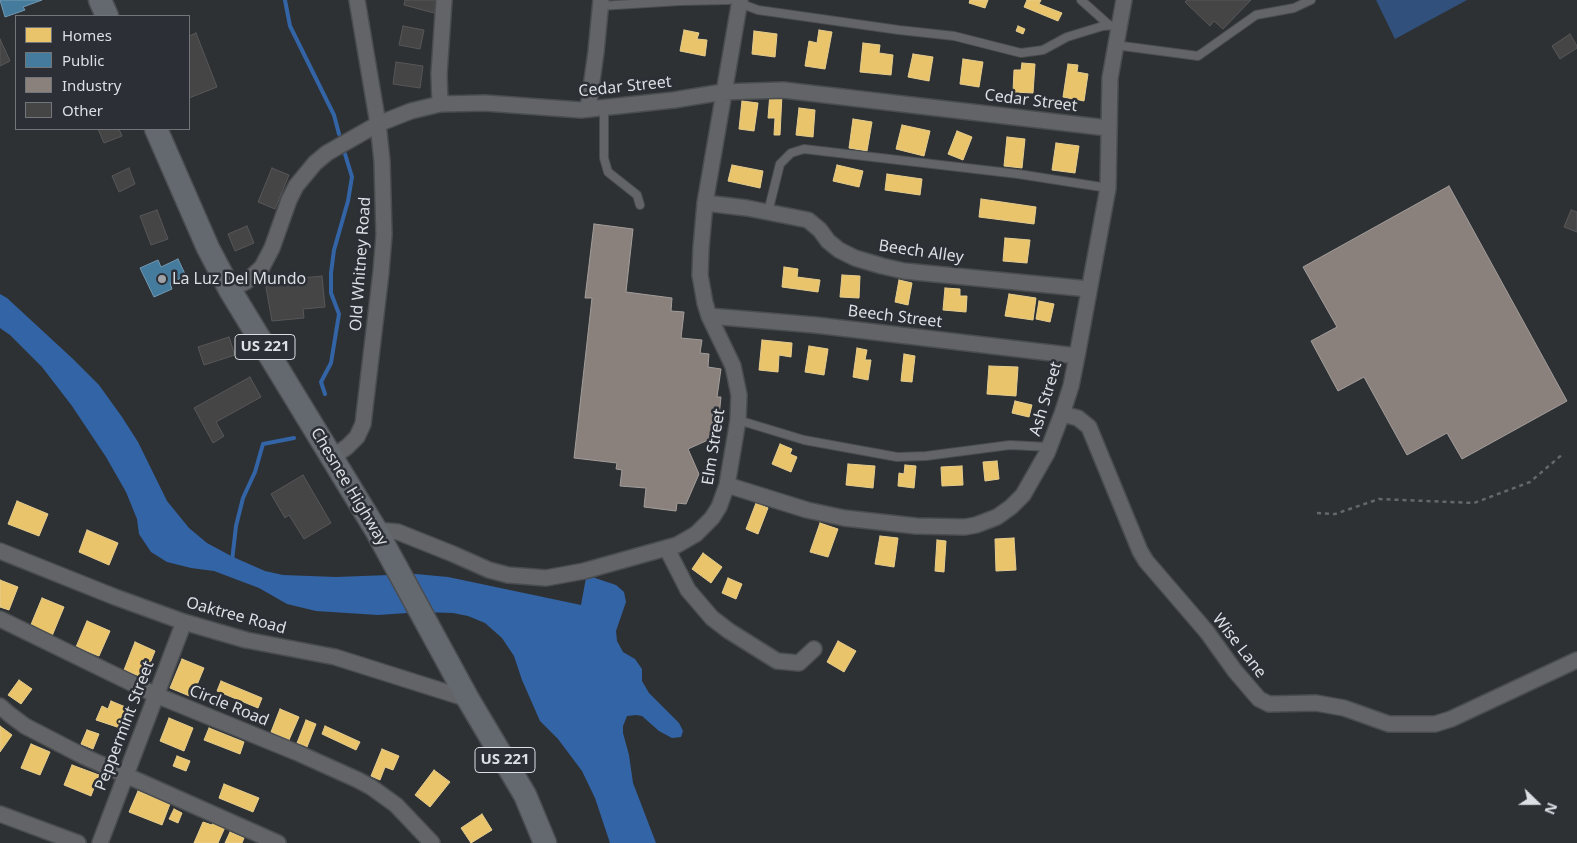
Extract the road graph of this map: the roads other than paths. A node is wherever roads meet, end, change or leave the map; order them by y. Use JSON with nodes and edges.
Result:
{"nodes":[{"id":1,"x":100,"y":0,"type":"edge"},
{"id":2,"x":357,"y":0,"type":"edge"},
{"id":3,"x":444,"y":0,"type":"edge"},
{"id":4,"x":1081,"y":0,"type":"edge"},
{"id":5,"x":1124,"y":0,"type":"edge"},
{"id":6,"x":1311,"y":0,"type":"edge"},
{"id":7,"x":736,"y":1,"type":"edge"},
{"id":8,"x":601,"y":3,"type":"edge"},
{"id":9,"x":107,"y":15,"type":"edge"},
{"id":10,"x":1114,"y":25,"type":"junction"},
{"id":11,"x":1115,"y":45,"type":"junction"},
{"id":12,"x":723,"y":92,"type":"junction"},
{"id":13,"x":440,"y":104,"type":"junction"},
{"id":14,"x":604,"y":108,"type":"junction"},
{"id":15,"x":586,"y":109,"type":"junction"},
{"id":16,"x":378,"y":124,"type":"junction"},
{"id":17,"x":1108,"y":128,"type":"junction"},
{"id":18,"x":156,"y":130,"type":"edge"},
{"id":19,"x":1108,"y":188,"type":"junction"},
{"id":20,"x":706,"y":203,"type":"junction"},
{"id":21,"x":640,"y":206,"type":"dead end"},
{"id":22,"x":768,"y":212,"type":"junction"},
{"id":23,"x":1088,"y":289,"type":"junction"},
{"id":24,"x":230,"y":290,"type":"junction"},
{"id":25,"x":709,"y":316,"type":"junction"},
{"id":26,"x":1077,"y":356,"type":"junction"},
{"id":27,"x":1062,"y":414,"type":"junction"},
{"id":28,"x":738,"y":420,"type":"junction"},
{"id":29,"x":1050,"y":447,"type":"junction"},
{"id":30,"x":332,"y":458,"type":"junction"},
{"id":31,"x":727,"y":485,"type":"junction"},
{"id":32,"x":376,"y":530,"type":"junction"},
{"id":33,"x":666,"y":548,"type":"junction"},
{"id":34,"x":0,"y":550,"type":"edge"},
{"id":35,"x":0,"y":619,"type":"edge"},
{"id":36,"x":184,"y":622,"type":"junction"},
{"id":37,"x":814,"y":649,"type":"dead end"},
{"id":38,"x":1577,"y":660,"type":"edge"},
{"id":39,"x":463,"y":690,"type":"junction"},
{"id":40,"x":156,"y":695,"type":"junction"},
{"id":41,"x":0,"y":706,"type":"edge"},
{"id":42,"x":126,"y":775,"type":"junction"},
{"id":43,"x":0,"y":814,"type":"edge"},
{"id":44,"x":78,"y":843,"type":"edge"},
{"id":45,"x":100,"y":843,"type":"edge"},
{"id":46,"x":278,"y":843,"type":"edge"},
{"id":47,"x":432,"y":843,"type":"edge"},
{"id":48,"x":546,"y":843,"type":"edge"}],
"edges":[{"from":1,"to":9,"type":"main road"},
{"from":2,"to":16,"type":"street","name":"Old Whitney Road"},
{"from":3,"to":13,"type":"street"},
{"from":4,"to":10,"type":"lane"},
{"from":5,"to":10,"type":"street","name":"Ash Street"},
{"from":6,"to":11,"type":"lane"},
{"from":7,"to":8,"type":"lane"},
{"from":7,"to":10,"type":"lane"},
{"from":7,"to":12,"type":"street","name":"Elm Street"},
{"from":8,"to":15,"type":"street"},
{"from":10,"to":11,"type":"street","name":"Ash Street"},
{"from":11,"to":17,"type":"street","name":"Ash Street"},
{"from":12,"to":14,"type":"street","name":"Cedar Street"},
{"from":12,"to":17,"type":"street","name":"Cedar Street"},
{"from":12,"to":20,"type":"street","name":"Elm Street"},
{"from":13,"to":15,"type":"street","name":"Cedar Street"},
{"from":13,"to":16,"type":"street","name":"Cedar Street"},
{"from":14,"to":15,"type":"street","name":"Cedar Street"},
{"from":14,"to":21,"type":"lane"},
{"from":16,"to":24,"type":"street","name":"Cedar Street"},
{"from":16,"to":30,"type":"street","name":"Old Whitney Road"},
{"from":17,"to":19,"type":"street","name":"Ash Street"},
{"from":18,"to":24,"type":"main road","name":"Chesnee Highway","number":"US 221"},
{"from":19,"to":22,"type":"lane"},
{"from":19,"to":23,"type":"street","name":"Ash Street"},
{"from":20,"to":22,"type":"street","name":"Beech Alley"},
{"from":20,"to":25,"type":"street","name":"Elm Street"},
{"from":22,"to":23,"type":"street","name":"Beech Alley"},
{"from":23,"to":26,"type":"street","name":"Ash Street"},
{"from":24,"to":30,"type":"main road","name":"Chesnee Highway","number":"US 221"},
{"from":25,"to":26,"type":"street","name":"Beech Street"},
{"from":25,"to":28,"type":"street","name":"Elm Street"},
{"from":26,"to":27,"type":"street","name":"Ash Street"},
{"from":27,"to":29,"type":"street","name":"Ash Street"},
{"from":27,"to":38,"type":"street","name":"Wise Lane"},
{"from":28,"to":29,"type":"lane"},
{"from":28,"to":31,"type":"street","name":"Elm Street"},
{"from":29,"to":31,"type":"street","name":"Ash Street"},
{"from":30,"to":32,"type":"main road","name":"Chesnee Highway","number":"US 221"},
{"from":31,"to":33,"type":"street","name":"Elm Street"},
{"from":32,"to":33,"type":"street","name":"Elm Street"},
{"from":32,"to":39,"type":"main road","name":"Chesnee Highway","number":"US 221"},
{"from":33,"to":37,"type":"street"},
{"from":34,"to":36,"type":"street","name":"Oaktree Road"},
{"from":35,"to":40,"type":"street","name":"Circle Road"},
{"from":36,"to":39,"type":"street","name":"Oaktree Road"},
{"from":36,"to":40,"type":"street","name":"Peppermint Street"},
{"from":39,"to":48,"type":"main road","name":"Chesnee Highway","number":"US 221"},
{"from":40,"to":42,"type":"street","name":"Peppermint Street"},
{"from":40,"to":47,"type":"street","name":"Circle Road"},
{"from":41,"to":42,"type":"street"},
{"from":42,"to":45,"type":"street","name":"Peppermint Street"},
{"from":42,"to":46,"type":"street"},
{"from":43,"to":44,"type":"street"}]}
